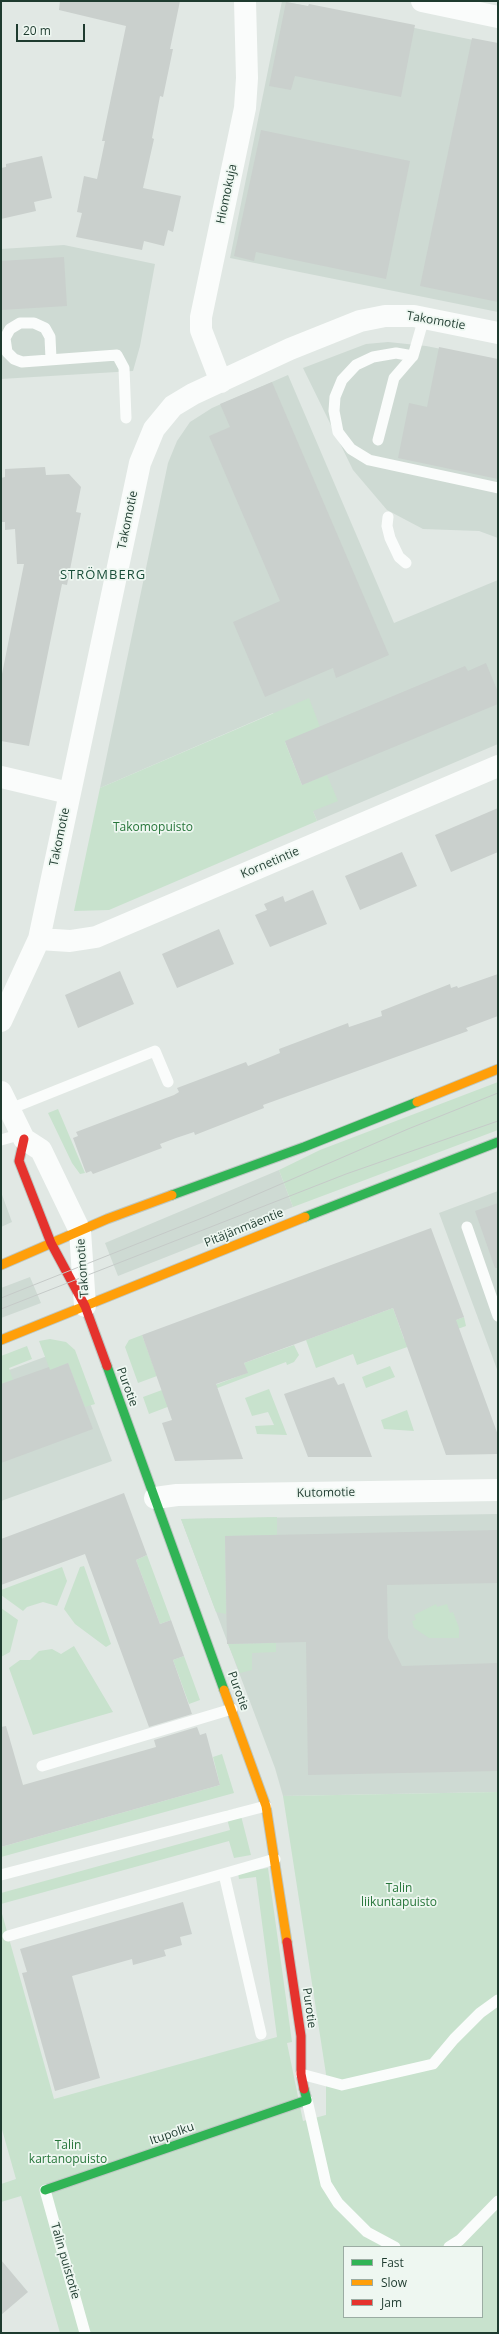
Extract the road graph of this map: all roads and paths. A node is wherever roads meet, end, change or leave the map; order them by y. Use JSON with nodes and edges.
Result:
{"nodes":[{"id":1,"x":245,"y":1,"type":"edge"},
{"id":2,"x":422,"y":1,"type":"edge"},
{"id":3,"x":498,"y":17,"type":"edge"},
{"id":4,"x":424,"y":318,"type":"junction"},
{"id":5,"x":498,"y":333,"type":"edge"},
{"id":6,"x":413,"y":356,"type":"junction"},
{"id":7,"x":51,"y":359,"type":"junction"},
{"id":8,"x":221,"y":382,"type":"junction"},
{"id":9,"x":126,"y":418,"type":"dead end"},
{"id":10,"x":378,"y":440,"type":"dead end"},
{"id":11,"x":498,"y":488,"type":"edge"},
{"id":12,"x":388,"y":517,"type":"dead end"},
{"id":13,"x":406,"y":563,"type":"dead end"},
{"id":14,"x":498,"y":766,"type":"edge"},
{"id":15,"x":1,"y":777,"type":"edge"},
{"id":16,"x":69,"y":793,"type":"junction"},
{"id":17,"x":39,"y":939,"type":"junction"},
{"id":18,"x":1,"y":1021,"type":"edge"},
{"id":19,"x":498,"y":1069,"type":"edge"},
{"id":20,"x":168,"y":1082,"type":"dead end"},
{"id":21,"x":5,"y":1100,"type":"edge"},
{"id":22,"x":23,"y":1137,"type":"junction"},
{"id":23,"x":1,"y":1140,"type":"edge"},
{"id":24,"x":498,"y":1142,"type":"edge"},
{"id":25,"x":467,"y":1227,"type":"dead end"},
{"id":26,"x":80,"y":1231,"type":"junction"},
{"id":27,"x":51,"y":1243,"type":"junction"},
{"id":28,"x":1,"y":1265,"type":"edge"},
{"id":29,"x":85,"y":1306,"type":"junction"},
{"id":30,"x":498,"y":1316,"type":"edge"},
{"id":31,"x":1,"y":1340,"type":"edge"},
{"id":32,"x":498,"y":1490,"type":"edge"},
{"id":33,"x":155,"y":1498,"type":"junction"},
{"id":34,"x":232,"y":1709,"type":"junction"},
{"id":35,"x":42,"y":1766,"type":"dead end"},
{"id":36,"x":266,"y":1806,"type":"junction"},
{"id":37,"x":275,"y":1859,"type":"junction"},
{"id":38,"x":224,"y":1874,"type":"junction"},
{"id":39,"x":1,"y":1875,"type":"edge"},
{"id":40,"x":8,"y":1936,"type":"dead end"},
{"id":41,"x":498,"y":2000,"type":"edge"},
{"id":42,"x":261,"y":2034,"type":"dead end"},
{"id":43,"x":301,"y":2074,"type":"junction"},
{"id":44,"x":307,"y":2100,"type":"junction"},
{"id":45,"x":45,"y":2190,"type":"joint"},
{"id":46,"x":498,"y":2201,"type":"edge"},
{"id":47,"x":393,"y":2246,"type":"edge"},
{"id":48,"x":451,"y":2246,"type":"edge"},
{"id":49,"x":85,"y":2333,"type":"edge"}],
"edges":[{"from":1,"to":8,"type":"street","name":"Hiomokuja"},
{"from":2,"to":3,"type":"street"},
{"from":4,"to":5,"type":"street","name":"Takomotie"},
{"from":4,"to":6,"type":"lane"},
{"from":4,"to":8,"type":"street","name":"Takomotie"},
{"from":6,"to":10,"type":"lane"},
{"from":6,"to":11,"type":"lane"},
{"from":7,"to":7,"type":"lane"},
{"from":7,"to":9,"type":"lane"},
{"from":8,"to":16,"type":"street","name":"Takomotie"},
{"from":12,"to":13,"type":"lane"},
{"from":14,"to":17,"type":"street","name":"Kornetintie"},
{"from":15,"to":16,"type":"street"},
{"from":16,"to":17,"type":"street","name":"Takomotie"},
{"from":17,"to":18,"type":"street","name":"Takomotie"},
{"from":19,"to":26,"type":"street"},
{"from":20,"to":21,"type":"lane"},
{"from":21,"to":22,"type":"street"},
{"from":22,"to":23,"type":"lane"},
{"from":22,"to":26,"type":"street","name":"Takomotie"},
{"from":22,"to":27,"type":"street","name":"Takomotie"},
{"from":24,"to":29,"type":"street","name":"Pitäjänmäentie"},
{"from":25,"to":30,"type":"lane"},
{"from":26,"to":27,"type":"street"},
{"from":26,"to":29,"type":"street","name":"Takomotie"},
{"from":27,"to":28,"type":"street"},
{"from":27,"to":29,"type":"street","name":"Takomotie"},
{"from":29,"to":31,"type":"street","name":"Pitäjänmäentie"},
{"from":29,"to":33,"type":"street","name":"Purotie"},
{"from":32,"to":33,"type":"street","name":"Kutomotie"},
{"from":33,"to":34,"type":"street","name":"Purotie"},
{"from":34,"to":35,"type":"lane"},
{"from":34,"to":36,"type":"street","name":"Purotie"},
{"from":36,"to":37,"type":"street","name":"Purotie"},
{"from":36,"to":39,"type":"lane"},
{"from":37,"to":38,"type":"lane"},
{"from":37,"to":43,"type":"street","name":"Purotie"},
{"from":38,"to":40,"type":"lane"},
{"from":38,"to":42,"type":"lane"},
{"from":41,"to":43,"type":"lane"},
{"from":43,"to":44,"type":"street","name":"Purotie"},
{"from":44,"to":45,"type":"street","name":"Itupolku"},
{"from":44,"to":47,"type":"lane"},
{"from":45,"to":49,"type":"lane","name":"Talin puistotie"},
{"from":46,"to":48,"type":"lane"}]}
